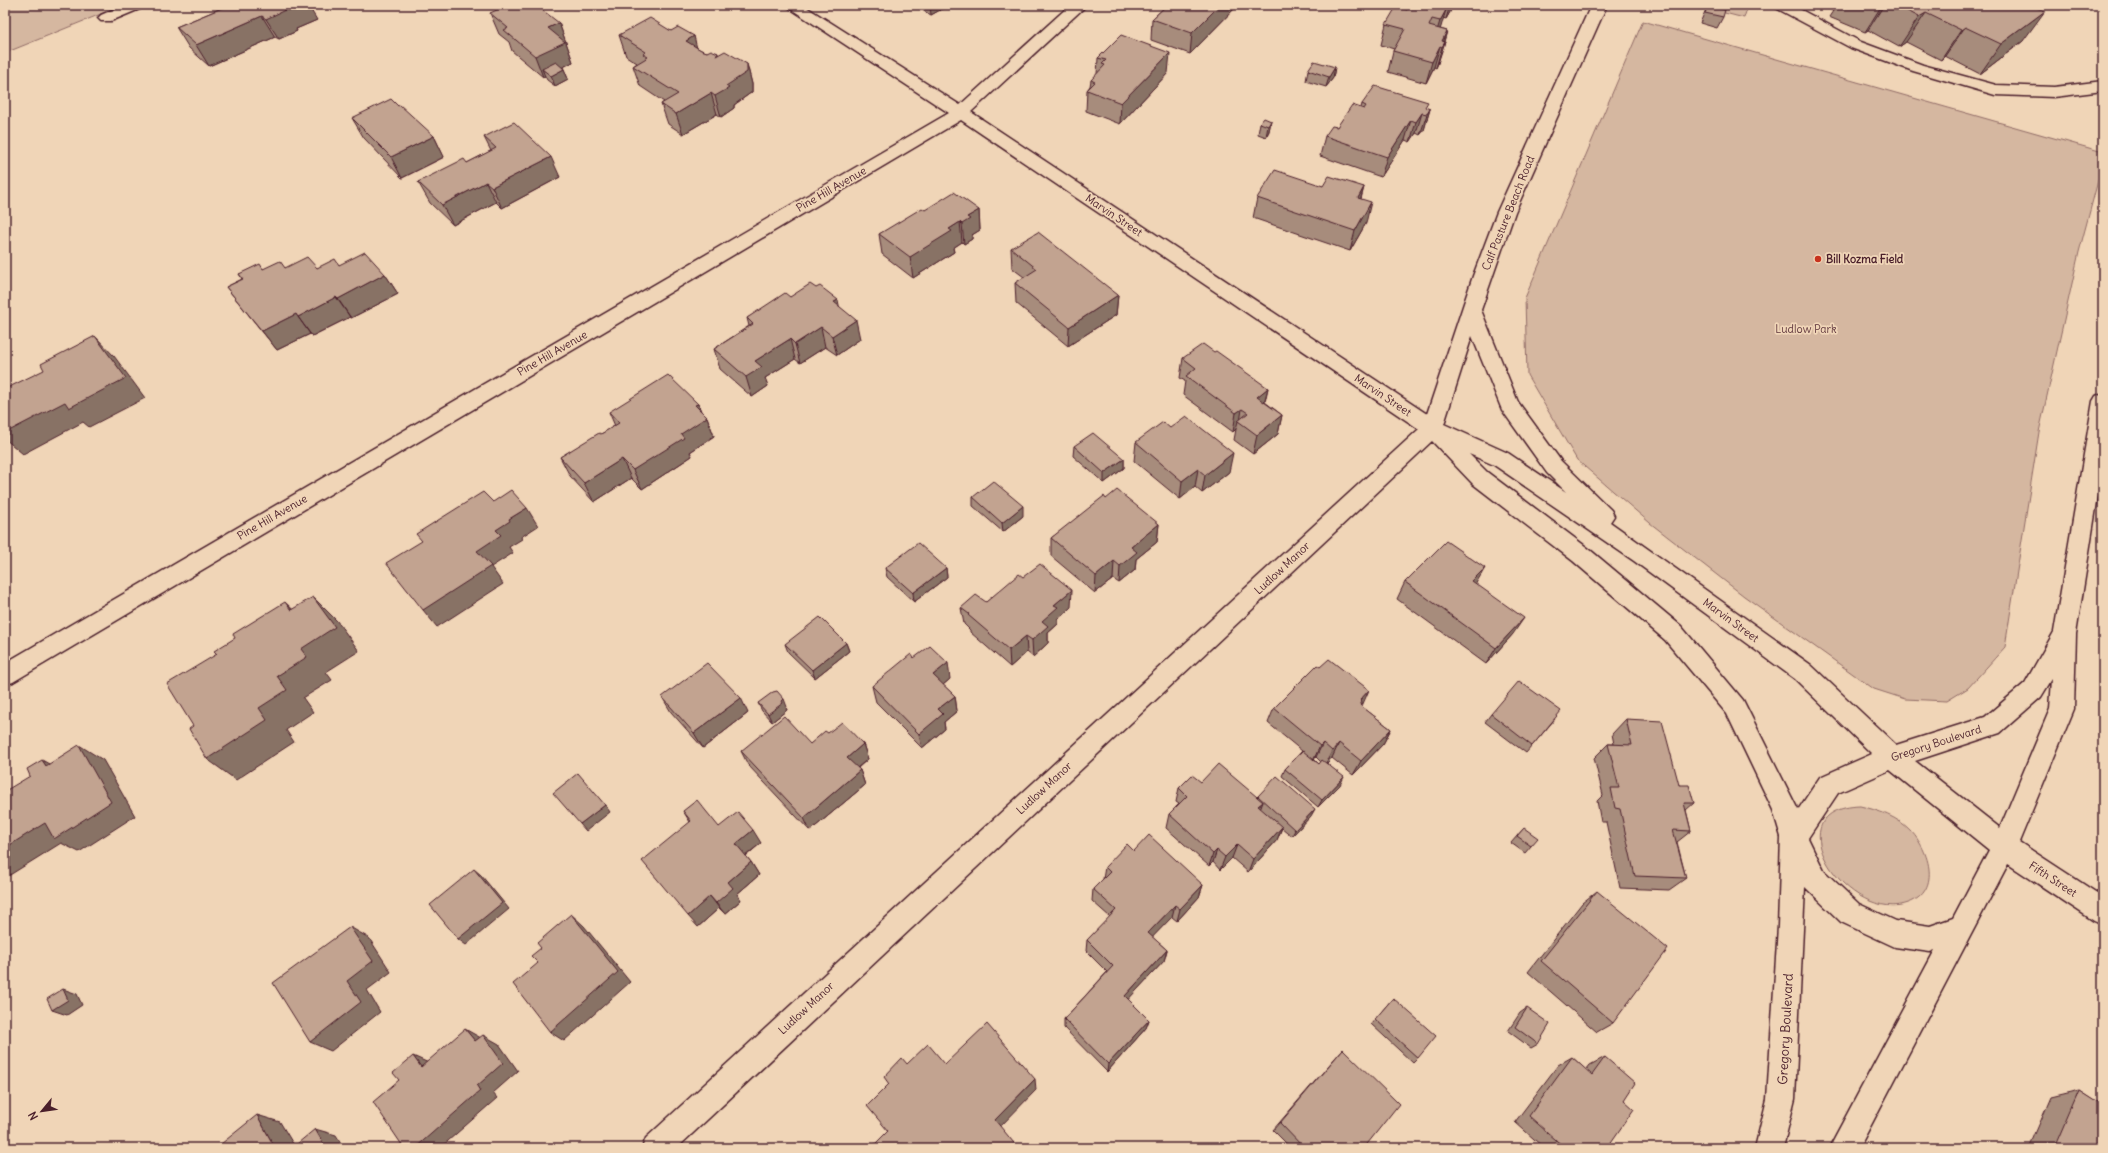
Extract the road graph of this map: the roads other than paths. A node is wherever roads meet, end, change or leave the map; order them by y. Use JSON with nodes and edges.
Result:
{"nodes":[{"id":1,"x":137,"y":5,"type":"edge"},
{"id":2,"x":793,"y":5,"type":"edge"},
{"id":3,"x":1079,"y":5,"type":"edge"},
{"id":4,"x":1599,"y":5,"type":"edge"},
{"id":5,"x":1780,"y":5,"type":"edge"},
{"id":6,"x":106,"y":18,"type":"dead end"},
{"id":7,"x":2103,"y":86,"type":"edge"},
{"id":8,"x":2081,"y":88,"type":"junction"},
{"id":9,"x":2103,"y":103,"type":"edge"},
{"id":10,"x":961,"y":112,"type":"junction"},
{"id":11,"x":1471,"y":309,"type":"junction"},
{"id":12,"x":2103,"y":407,"type":"edge"},
{"id":13,"x":1433,"y":428,"type":"junction"},
{"id":14,"x":1642,"y":555,"type":"junction"},
{"id":15,"x":2065,"y":634,"type":"junction"},
{"id":16,"x":5,"y":675,"type":"edge"},
{"id":17,"x":1892,"y":756,"type":"junction"},
{"id":18,"x":1794,"y":837,"type":"junction"},
{"id":19,"x":2004,"y":847,"type":"junction"},
{"id":20,"x":2103,"y":912,"type":"edge"},
{"id":21,"x":1962,"y":928,"type":"junction"},
{"id":22,"x":656,"y":1148,"type":"edge"},
{"id":23,"x":1769,"y":1148,"type":"edge"},
{"id":24,"x":1843,"y":1148,"type":"edge"}],
"edges":[{"from":1,"to":6,"type":"street"},
{"from":2,"to":10,"type":"street","name":"Marvin Street"},
{"from":3,"to":10,"type":"street","name":"Pine Hill Avenue"},
{"from":4,"to":11,"type":"street","name":"Calf Pasture Beach Road"},
{"from":5,"to":8,"type":"lane"},
{"from":7,"to":8,"type":"lane"},
{"from":8,"to":9,"type":"lane"},
{"from":10,"to":13,"type":"street","name":"Marvin Street"},
{"from":10,"to":16,"type":"street","name":"Pine Hill Avenue"},
{"from":11,"to":13,"type":"street","name":"Calf Pasture Beach Road"},
{"from":11,"to":14,"type":"street"},
{"from":12,"to":15,"type":"street","name":"Gregory Boulevard"},
{"from":13,"to":14,"type":"street","name":"Marvin Street"},
{"from":13,"to":18,"type":"street","name":"Marvin Street"},
{"from":13,"to":22,"type":"street","name":"Ludlow Manor"},
{"from":14,"to":17,"type":"street","name":"Marvin Street"},
{"from":15,"to":17,"type":"street","name":"Gregory Boulevard"},
{"from":15,"to":19,"type":"street","name":"Gregory Boulevard"},
{"from":17,"to":18,"type":"street","name":"Gregory Boulevard"},
{"from":17,"to":19,"type":"street","name":"Marvin Street"},
{"from":18,"to":21,"type":"street"},
{"from":18,"to":23,"type":"street","name":"Gregory Boulevard"},
{"from":19,"to":20,"type":"street","name":"Fifth Street"},
{"from":19,"to":21,"type":"street","name":"Gregory Boulevard"},
{"from":21,"to":24,"type":"street","name":"Gregory Boulevard"}]}
